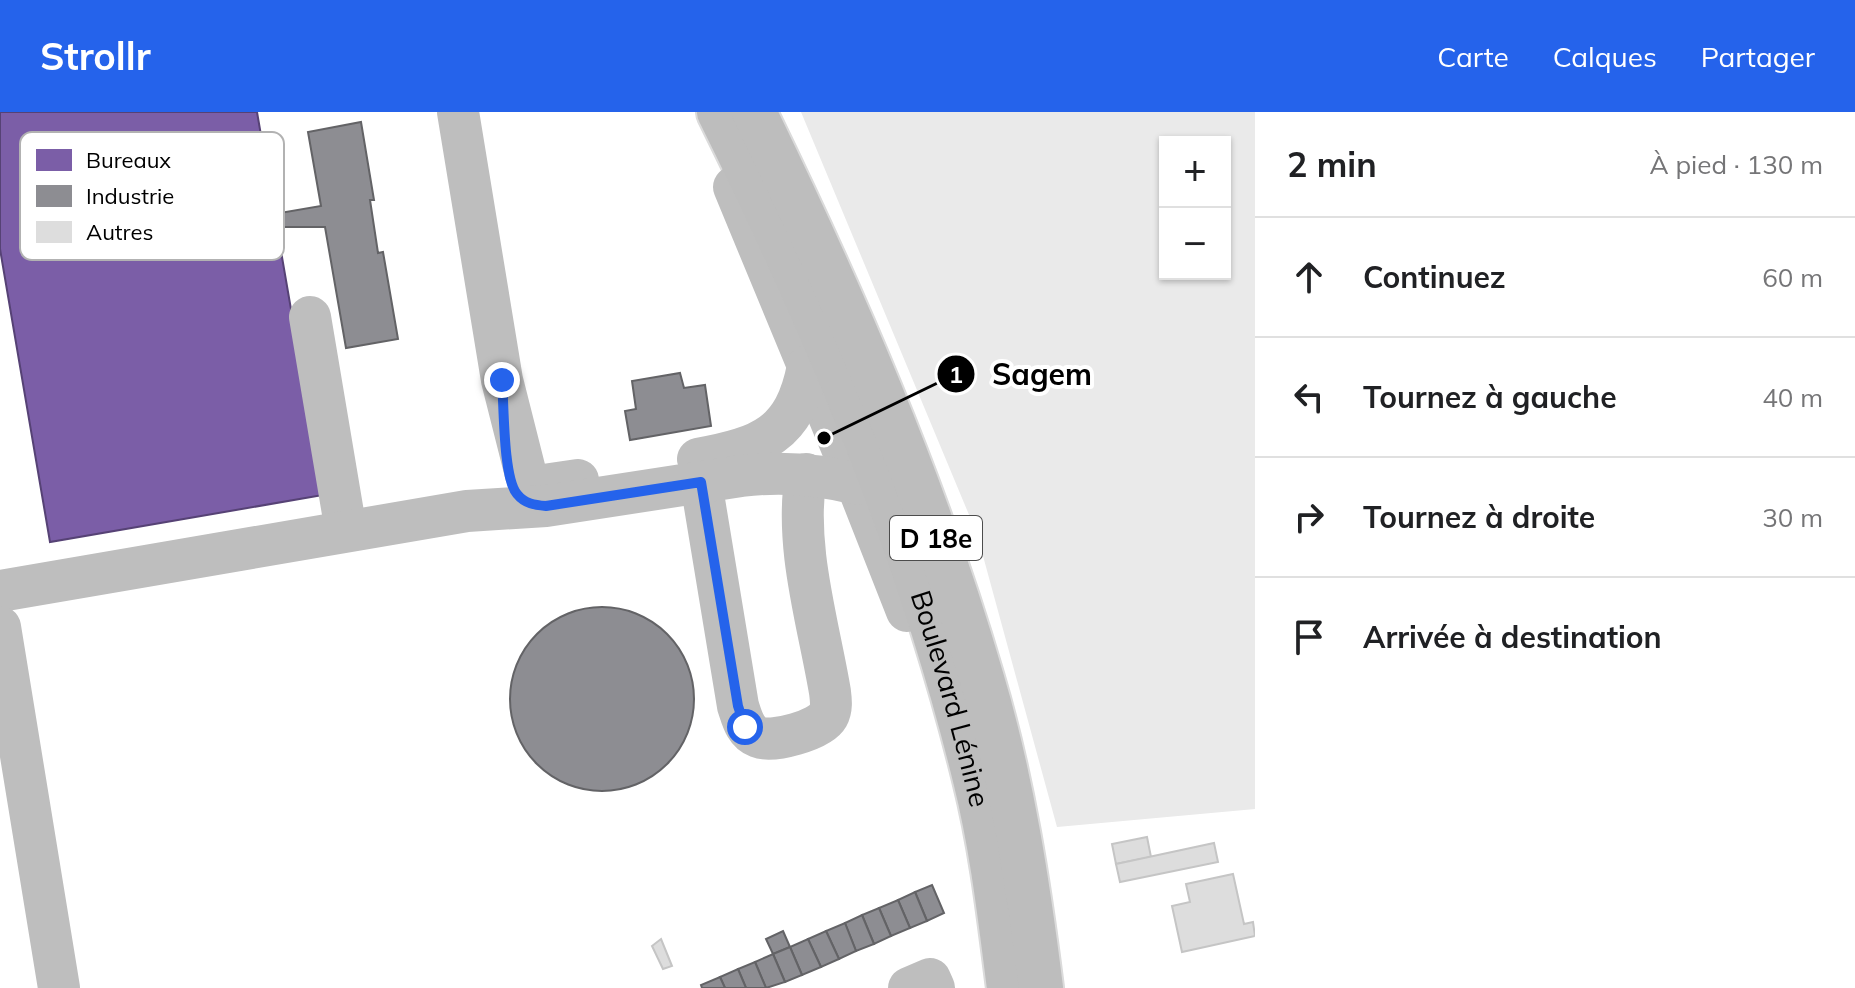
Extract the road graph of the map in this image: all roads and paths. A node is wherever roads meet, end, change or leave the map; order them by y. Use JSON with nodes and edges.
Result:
{"nodes":[{"id":1,"x":458,"y":112,"type":"edge"},
{"id":2,"x":718,"y":112,"type":"edge"},
{"id":3,"x":754,"y":112,"type":"edge"},
{"id":4,"x":310,"y":317,"type":"dead end"},
{"id":5,"x":808,"y":366,"type":"junction"},
{"id":6,"x":502,"y":380,"type":"junction"},
{"id":7,"x":806,"y":474,"type":"junction"},
{"id":8,"x":701,"y":482,"type":"junction"},
{"id":9,"x":857,"y":484,"type":"junction"},
{"id":10,"x":534,"y":505,"type":"junction"},
{"id":11,"x":346,"y":531,"type":"junction"},
{"id":12,"x":0,"y":591,"type":"edge"},
{"id":13,"x":0,"y":627,"type":"edge"},
{"id":14,"x":962,"y":730,"type":"junction"},
{"id":15,"x":59,"y":988,"type":"edge"},
{"id":16,"x":1009,"y":988,"type":"edge"},
{"id":17,"x":1041,"y":988,"type":"edge"}],
"edges":[{"from":1,"to":6,"type":"lane"},
{"from":2,"to":5,"type":"lane"},
{"from":2,"to":14,"type":"main road","name":"Boulevard Lénine","number":"D 18e"},
{"from":3,"to":17,"type":"main road","name":"Boulevard Lénine","number":"D 18e"},
{"from":4,"to":11,"type":"lane"},
{"from":5,"to":6,"type":"lane"},
{"from":5,"to":9,"type":"lane"},
{"from":6,"to":10,"type":"lane"},
{"from":7,"to":8,"type":"lane"},
{"from":7,"to":8,"type":"lane"},
{"from":7,"to":9,"type":"lane"},
{"from":8,"to":10,"type":"lane"},
{"from":9,"to":14,"type":"lane"},
{"from":10,"to":11,"type":"lane"},
{"from":11,"to":12,"type":"lane"},
{"from":13,"to":15,"type":"lane"},
{"from":14,"to":16,"type":"main road","name":"Boulevard Lénine","number":"D 18e"}]}
